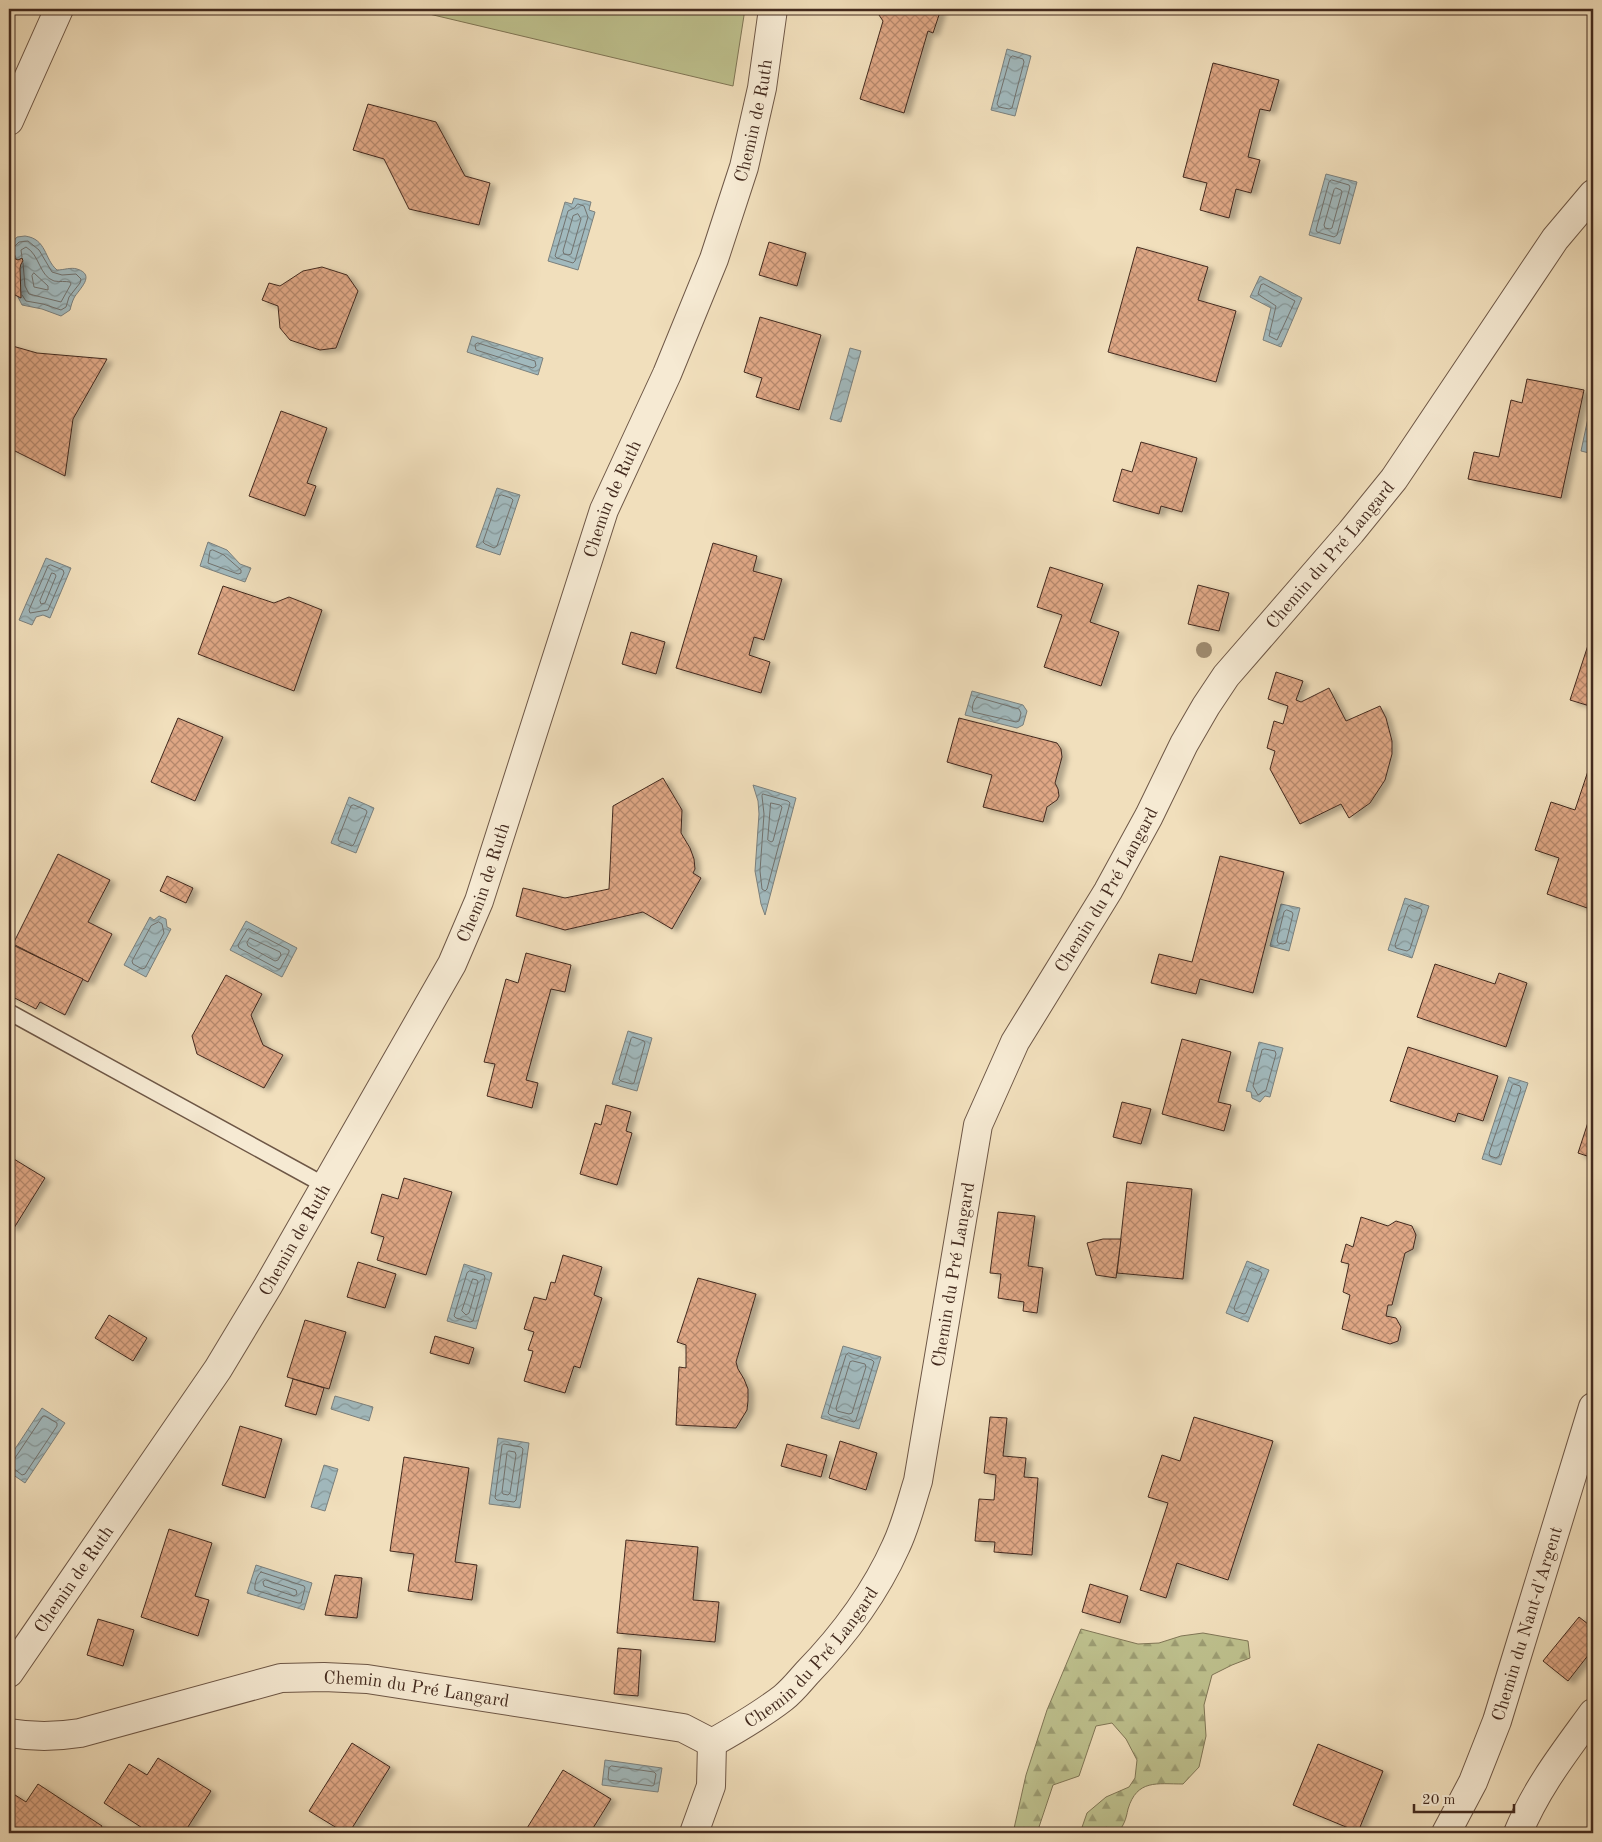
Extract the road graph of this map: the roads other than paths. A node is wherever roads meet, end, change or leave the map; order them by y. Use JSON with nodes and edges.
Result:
{"nodes":[{"id":1,"x":60,"y":9,"type":"edge"},
{"id":2,"x":773,"y":9,"type":"edge"},
{"id":3,"x":9,"y":121,"type":"edge"},
{"id":4,"x":1593,"y":194,"type":"edge"},
{"id":5,"x":9,"y":1012,"type":"edge"},
{"id":6,"x":326,"y":1186,"type":"junction"},
{"id":7,"x":1593,"y":1408,"type":"edge"},
{"id":8,"x":9,"y":1673,"type":"edge"},
{"id":9,"x":1593,"y":1714,"type":"edge"},
{"id":10,"x":9,"y":1733,"type":"edge"},
{"id":11,"x":712,"y":1743,"type":"junction"},
{"id":12,"x":694,"y":1833,"type":"edge"},
{"id":13,"x":1446,"y":1833,"type":"edge"},
{"id":14,"x":1518,"y":1833,"type":"edge"}],
"edges":[{"from":1,"to":3,"type":"street"},
{"from":2,"to":6,"type":"street","name":"Chemin de Ruth"},
{"from":4,"to":11,"type":"street","name":"Chemin du Pré Langard"},
{"from":5,"to":6,"type":"lane"},
{"from":6,"to":8,"type":"street","name":"Chemin de Ruth"},
{"from":7,"to":13,"type":"street","name":"Chemin du Nant-d'Argent"},
{"from":9,"to":14,"type":"street"},
{"from":10,"to":11,"type":"street","name":"Chemin du Pré Langard"},
{"from":11,"to":12,"type":"street"}]}
